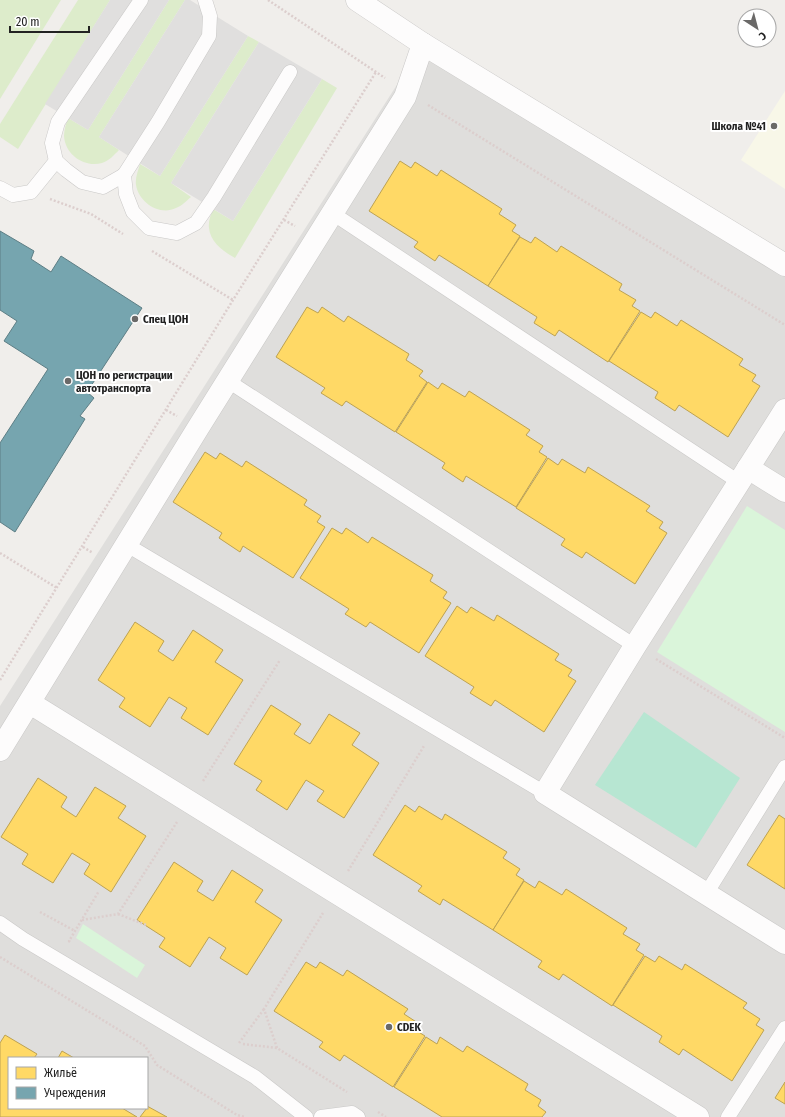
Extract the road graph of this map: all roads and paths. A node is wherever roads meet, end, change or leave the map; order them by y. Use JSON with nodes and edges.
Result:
{"nodes":[{"id":1,"x":141,"y":0,"type":"edge"},
{"id":2,"x":205,"y":0,"type":"edge"},
{"id":3,"x":268,"y":0,"type":"edge"},
{"id":4,"x":357,"y":0,"type":"edge"},
{"id":5,"x":423,"y":44,"type":"junction"},
{"id":6,"x":290,"y":72,"type":"dead end"},
{"id":7,"x":376,"y":72,"type":"junction"},
{"id":8,"x":406,"y":92,"type":"junction"},
{"id":9,"x":56,"y":161,"type":"junction"},
{"id":10,"x":124,"y":175,"type":"junction"},
{"id":11,"x":0,"y":188,"type":"edge"},
{"id":12,"x":332,"y":213,"type":"junction"},
{"id":13,"x":785,"y":265,"type":"edge"},
{"id":14,"x":785,"y":325,"type":"edge"},
{"id":15,"x":228,"y":381,"type":"junction"},
{"id":16,"x":785,"y":410,"type":"edge"},
{"id":17,"x":744,"y":475,"type":"junction"},
{"id":18,"x":785,"y":491,"type":"edge"},
{"id":19,"x":127,"y":545,"type":"junction"},
{"id":20,"x":0,"y":553,"type":"edge"},
{"id":21,"x":57,"y":588,"type":"junction"},
{"id":22,"x":635,"y":646,"type":"junction"},
{"id":23,"x":0,"y":680,"type":"edge"},
{"id":24,"x":30,"y":703,"type":"junction"},
{"id":25,"x":435,"y":728,"type":"junction"},
{"id":26,"x":785,"y":738,"type":"edge"},
{"id":27,"x":0,"y":750,"type":"edge"},
{"id":28,"x":785,"y":767,"type":"edge"},
{"id":29,"x":545,"y":793,"type":"junction"},
{"id":30,"x":99,"y":891,"type":"dead end"},
{"id":31,"x":335,"y":892,"type":"junction"},
{"id":32,"x":706,"y":894,"type":"junction"},
{"id":33,"x":40,"y":912,"type":"dead end"},
{"id":34,"x":118,"y":914,"type":"dead end"},
{"id":35,"x":0,"y":923,"type":"edge"},
{"id":36,"x":146,"y":926,"type":"dead end"},
{"id":37,"x":75,"y":931,"type":"junction"},
{"id":38,"x":785,"y":943,"type":"edge"},
{"id":39,"x":76,"y":945,"type":"dead end"},
{"id":40,"x":0,"y":958,"type":"edge"},
{"id":41,"x":264,"y":1009,"type":"junction"},
{"id":42,"x":785,"y":1028,"type":"edge"},
{"id":43,"x":232,"y":1040,"type":"dead end"},
{"id":44,"x":239,"y":1044,"type":"junction"},
{"id":45,"x":276,"y":1048,"type":"junction"},
{"id":46,"x":348,"y":1093,"type":"dead end"},
{"id":47,"x":374,"y":1109,"type":"dead end"},
{"id":48,"x":245,"y":1117,"type":"edge"},
{"id":49,"x":306,"y":1117,"type":"edge"},
{"id":50,"x":321,"y":1117,"type":"edge"},
{"id":51,"x":358,"y":1117,"type":"edge"},
{"id":52,"x":386,"y":1117,"type":"edge"},
{"id":53,"x":698,"y":1117,"type":"edge"},
{"id":54,"x":728,"y":1117,"type":"edge"}],
"edges":[{"from":1,"to":9,"type":"lane"},
{"from":2,"to":10,"type":"lane"},
{"from":3,"to":7,"type":"path"},
{"from":4,"to":5,"type":"street"},
{"from":5,"to":8,"type":"street"},
{"from":5,"to":13,"type":"street"},
{"from":6,"to":10,"type":"lane"},
{"from":7,"to":8,"type":"path"},
{"from":7,"to":21,"type":"path"},
{"from":8,"to":12,"type":"street"},
{"from":8,"to":14,"type":"path"},
{"from":9,"to":10,"type":"lane"},
{"from":9,"to":11,"type":"lane"},
{"from":12,"to":15,"type":"street"},
{"from":12,"to":17,"type":"lane"},
{"from":15,"to":19,"type":"street"},
{"from":15,"to":22,"type":"lane"},
{"from":16,"to":17,"type":"street"},
{"from":17,"to":18,"type":"street"},
{"from":17,"to":22,"type":"street"},
{"from":19,"to":24,"type":"street"},
{"from":19,"to":25,"type":"lane"},
{"from":20,"to":21,"type":"path"},
{"from":21,"to":23,"type":"path"},
{"from":22,"to":26,"type":"path"},
{"from":22,"to":29,"type":"street"},
{"from":24,"to":27,"type":"street"},
{"from":24,"to":31,"type":"street"},
{"from":25,"to":29,"type":"lane"},
{"from":25,"to":31,"type":"path"},
{"from":28,"to":32,"type":"lane"},
{"from":29,"to":32,"type":"street"},
{"from":30,"to":37,"type":"path"},
{"from":31,"to":41,"type":"path"},
{"from":31,"to":53,"type":"street"},
{"from":32,"to":38,"type":"street"},
{"from":33,"to":37,"type":"path"},
{"from":34,"to":36,"type":"path"},
{"from":35,"to":49,"type":"lane"},
{"from":37,"to":39,"type":"path"},
{"from":40,"to":48,"type":"path"},
{"from":41,"to":44,"type":"path"},
{"from":41,"to":45,"type":"path"},
{"from":42,"to":54,"type":"lane"},
{"from":43,"to":44,"type":"path"},
{"from":44,"to":45,"type":"path"},
{"from":45,"to":46,"type":"path"},
{"from":47,"to":52,"type":"path"},
{"from":50,"to":51,"type":"lane"}]}
